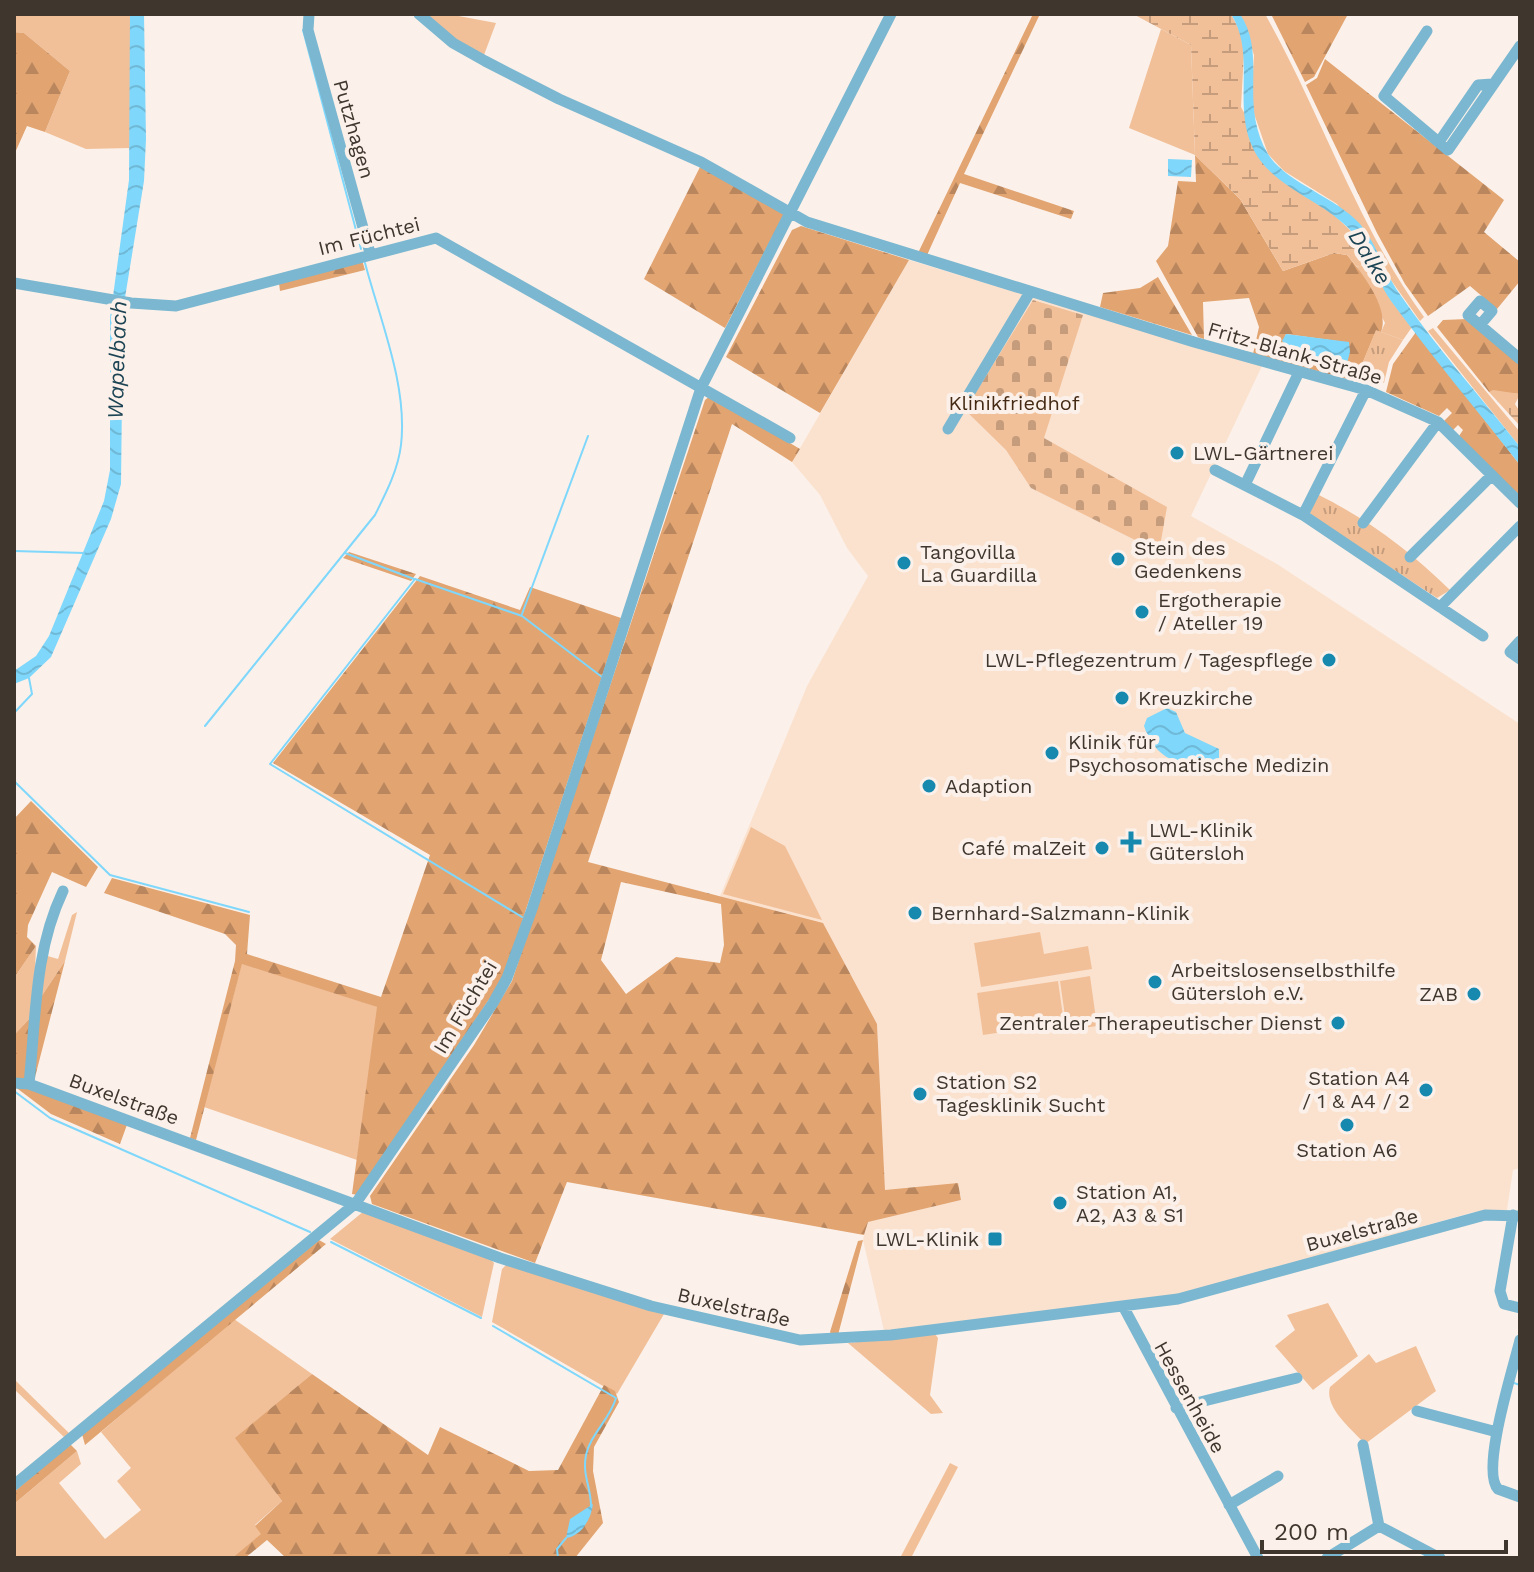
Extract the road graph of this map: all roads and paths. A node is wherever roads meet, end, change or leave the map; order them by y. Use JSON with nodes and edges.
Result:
{"nodes":[{"id":1,"x":309,"y":14,"type":"edge"},
{"id":2,"x":419,"y":14,"type":"edge"},
{"id":3,"x":891,"y":14,"type":"edge"},
{"id":4,"x":1427,"y":31,"type":"dead end"},
{"id":5,"x":1520,"y":46,"type":"edge"},
{"id":6,"x":790,"y":214,"type":"junction"},
{"id":7,"x":370,"y":253,"type":"junction"},
{"id":8,"x":14,"y":283,"type":"edge"},
{"id":9,"x":1030,"y":292,"type":"junction"},
{"id":10,"x":1480,"y":325,"type":"dead end"},
{"id":11,"x":1520,"y":359,"type":"edge"},
{"id":12,"x":1299,"y":372,"type":"junction"},
{"id":13,"x":701,"y":388,"type":"junction"},
{"id":14,"x":1366,"y":390,"type":"junction"},
{"id":15,"x":1438,"y":422,"type":"junction"},
{"id":16,"x":948,"y":429,"type":"dead end"},
{"id":17,"x":790,"y":438,"type":"dead end"},
{"id":18,"x":1215,"y":470,"type":"dead end"},
{"id":19,"x":1492,"y":475,"type":"junction"},
{"id":20,"x":1245,"y":485,"type":"junction"},
{"id":21,"x":1520,"y":503,"type":"edge"},
{"id":22,"x":1303,"y":515,"type":"junction"},
{"id":23,"x":1363,"y":523,"type":"dead end"},
{"id":24,"x":1520,"y":526,"type":"edge"},
{"id":25,"x":1410,"y":557,"type":"dead end"},
{"id":26,"x":1440,"y":607,"type":"junction"},
{"id":27,"x":1483,"y":636,"type":"dead end"},
{"id":28,"x":1520,"y":641,"type":"edge"},
{"id":29,"x":1520,"y":659,"type":"edge"},
{"id":30,"x":63,"y":891,"type":"dead end"},
{"id":31,"x":14,"y":1083,"type":"edge"},
{"id":32,"x":29,"y":1084,"type":"junction"},
{"id":33,"x":356,"y":1203,"type":"junction"},
{"id":34,"x":1516,"y":1216,"type":"edge"},
{"id":35,"x":1123,"y":1306,"type":"junction"},
{"id":36,"x":1520,"y":1308,"type":"edge"},
{"id":37,"x":1520,"y":1340,"type":"edge"},
{"id":38,"x":1297,"y":1378,"type":"dead end"},
{"id":39,"x":1176,"y":1408,"type":"junction"},
{"id":40,"x":1417,"y":1411,"type":"dead end"},
{"id":41,"x":1497,"y":1432,"type":"junction"},
{"id":42,"x":1363,"y":1445,"type":"dead end"},
{"id":43,"x":1278,"y":1476,"type":"dead end"},
{"id":44,"x":14,"y":1485,"type":"edge"},
{"id":45,"x":1520,"y":1497,"type":"edge"},
{"id":46,"x":1229,"y":1505,"type":"junction"},
{"id":47,"x":1379,"y":1526,"type":"junction"},
{"id":48,"x":1258,"y":1558,"type":"edge"},
{"id":49,"x":1327,"y":1558,"type":"edge"},
{"id":50,"x":1440,"y":1558,"type":"edge"}],
"edges":[{"from":1,"to":7,"type":"street","name":"Putzhagen"},
{"from":2,"to":6,"type":"street"},
{"from":3,"to":6,"type":"street","name":"Im Füchtei"},
{"from":4,"to":5,"type":"street"},
{"from":6,"to":9,"type":"street","name":"Fritz-Blank-Straße"},
{"from":6,"to":13,"type":"street","name":"Im Füchtei"},
{"from":7,"to":8,"type":"street","name":"Im Füchtei"},
{"from":7,"to":13,"type":"street","name":"Im Füchtei"},
{"from":9,"to":12,"type":"street","name":"Fritz-Blank-Straße"},
{"from":9,"to":16,"type":"street"},
{"from":10,"to":11,"type":"street"},
{"from":12,"to":14,"type":"street","name":"Fritz-Blank-Straße"},
{"from":12,"to":20,"type":"street"},
{"from":13,"to":17,"type":"street","name":"Im Füchtei"},
{"from":13,"to":33,"type":"street","name":"Im Füchtei"},
{"from":14,"to":15,"type":"street","name":"Fritz-Blank-Straße"},
{"from":14,"to":22,"type":"street"},
{"from":15,"to":19,"type":"street","name":"Fritz-Blank-Straße"},
{"from":15,"to":23,"type":"street"},
{"from":18,"to":20,"type":"street"},
{"from":19,"to":21,"type":"street","name":"Fritz-Blank-Straße"},
{"from":19,"to":25,"type":"street"},
{"from":20,"to":22,"type":"street"},
{"from":22,"to":26,"type":"street"},
{"from":24,"to":26,"type":"street"},
{"from":26,"to":27,"type":"street"},
{"from":28,"to":29,"type":"street"},
{"from":30,"to":32,"type":"street"},
{"from":31,"to":32,"type":"street","name":"Buxelstraße"},
{"from":32,"to":33,"type":"street","name":"Buxelstraße"},
{"from":33,"to":35,"type":"street","name":"Buxelstraße"},
{"from":33,"to":44,"type":"street","name":"Im Füchtei"},
{"from":34,"to":35,"type":"street","name":"Buxelstraße"},
{"from":34,"to":36,"type":"street"},
{"from":35,"to":39,"type":"street","name":"Hessenheide"},
{"from":37,"to":41,"type":"street"},
{"from":38,"to":39,"type":"street"},
{"from":39,"to":46,"type":"street","name":"Hessenheide"},
{"from":40,"to":41,"type":"street"},
{"from":41,"to":45,"type":"street"},
{"from":42,"to":47,"type":"street"},
{"from":43,"to":46,"type":"street"},
{"from":46,"to":48,"type":"street","name":"Hessenheide"},
{"from":47,"to":49,"type":"street"},
{"from":47,"to":50,"type":"street"}]}
